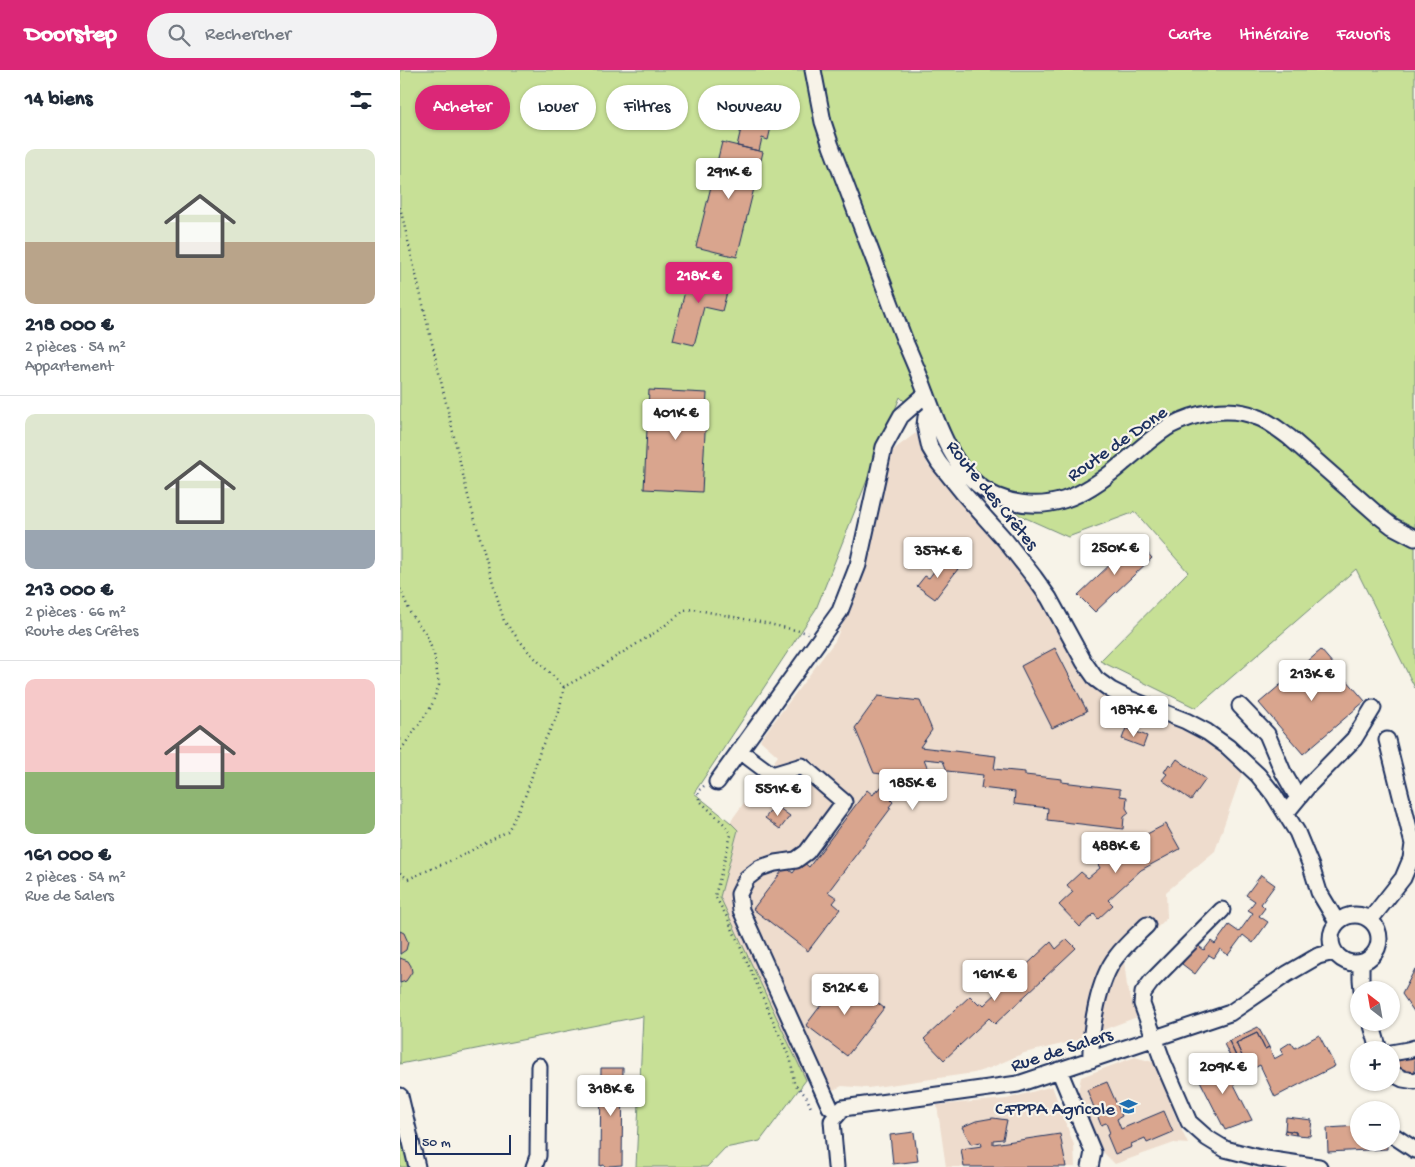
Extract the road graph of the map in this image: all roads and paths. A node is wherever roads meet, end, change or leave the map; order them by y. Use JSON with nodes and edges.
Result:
{"nodes":[{"id":1,"x":813,"y":70,"type":"edge"},
{"id":2,"x":400,"y":207,"type":"edge"},
{"id":3,"x":926,"y":394,"type":"junction"},
{"id":4,"x":932,"y":412,"type":"junction"},
{"id":5,"x":1415,"y":538,"type":"edge"},
{"id":6,"x":400,"y":589,"type":"edge"},
{"id":7,"x":821,"y":637,"type":"junction"},
{"id":8,"x":564,"y":687,"type":"junction"},
{"id":9,"x":1240,"y":706,"type":"dead end"},
{"id":10,"x":1373,"y":708,"type":"dead end"},
{"id":11,"x":1387,"y":740,"type":"dead end"},
{"id":12,"x":740,"y":751,"type":"junction"},
{"id":13,"x":400,"y":752,"type":"edge"},
{"id":14,"x":717,"y":782,"type":"dead end"},
{"id":15,"x":1298,"y":798,"type":"junction"},
{"id":16,"x":1286,"y":813,"type":"junction"},
{"id":17,"x":400,"y":873,"type":"edge"},
{"id":18,"x":1222,"y":910,"type":"dead end"},
{"id":19,"x":1370,"y":920,"type":"junction"},
{"id":20,"x":1337,"y":922,"type":"junction"},
{"id":21,"x":1147,"y":925,"type":"dead end"},
{"id":22,"x":1334,"y":952,"type":"junction"},
{"id":23,"x":1361,"y":962,"type":"junction"},
{"id":24,"x":1361,"y":981,"type":"edge"},
{"id":25,"x":1155,"y":1038,"type":"junction"},
{"id":26,"x":1415,"y":1048,"type":"edge"},
{"id":27,"x":1400,"y":1051,"type":"edge"},
{"id":28,"x":1091,"y":1060,"type":"junction"},
{"id":29,"x":539,"y":1066,"type":"dead end"},
{"id":30,"x":1059,"y":1070,"type":"junction"},
{"id":31,"x":1400,"y":1078,"type":"edge"},
{"id":32,"x":1415,"y":1080,"type":"edge"},
{"id":33,"x":400,"y":1096,"type":"edge"},
{"id":34,"x":830,"y":1107,"type":"dead end"},
{"id":35,"x":1400,"y":1140,"type":"edge"},
{"id":36,"x":1415,"y":1150,"type":"edge"},
{"id":37,"x":417,"y":1167,"type":"edge"},
{"id":38,"x":534,"y":1167,"type":"edge"},
{"id":39,"x":836,"y":1167,"type":"edge"},
{"id":40,"x":1090,"y":1167,"type":"edge"},
{"id":41,"x":1319,"y":1167,"type":"edge"}],
"edges":[{"from":1,"to":3,"type":"street"},
{"from":2,"to":8,"type":"path"},
{"from":3,"to":4,"type":"street"},
{"from":3,"to":7,"type":"street"},
{"from":4,"to":5,"type":"street","name":"Route de Done"},
{"from":4,"to":16,"type":"street","name":"Route des Crêtes"},
{"from":6,"to":13,"type":"path"},
{"from":7,"to":8,"type":"path"},
{"from":7,"to":12,"type":"street"},
{"from":8,"to":17,"type":"path"},
{"from":9,"to":15,"type":"street"},
{"from":10,"to":15,"type":"street"},
{"from":11,"to":19,"type":"street"},
{"from":12,"to":14,"type":"street"},
{"from":12,"to":34,"type":"street"},
{"from":15,"to":16,"type":"street"},
{"from":16,"to":20,"type":"street","name":"Route des Crêtes"},
{"from":18,"to":25,"type":"street"},
{"from":19,"to":20,"type":"street"},
{"from":19,"to":23,"type":"street"},
{"from":20,"to":22,"type":"street"},
{"from":21,"to":28,"type":"street"},
{"from":22,"to":23,"type":"street"},
{"from":22,"to":25,"type":"street","name":"Rue de Salers"},
{"from":23,"to":24,"type":"street"},
{"from":25,"to":28,"type":"street","name":"Rue de Salers"},
{"from":25,"to":41,"type":"street"},
{"from":26,"to":27,"type":"street"},
{"from":28,"to":30,"type":"street","name":"Rue de Salers"},
{"from":29,"to":38,"type":"street"},
{"from":30,"to":39,"type":"street","name":"Rue de Salers"},
{"from":30,"to":40,"type":"street"},
{"from":31,"to":32,"type":"street"},
{"from":33,"to":37,"type":"street"},
{"from":35,"to":36,"type":"street"}]}
